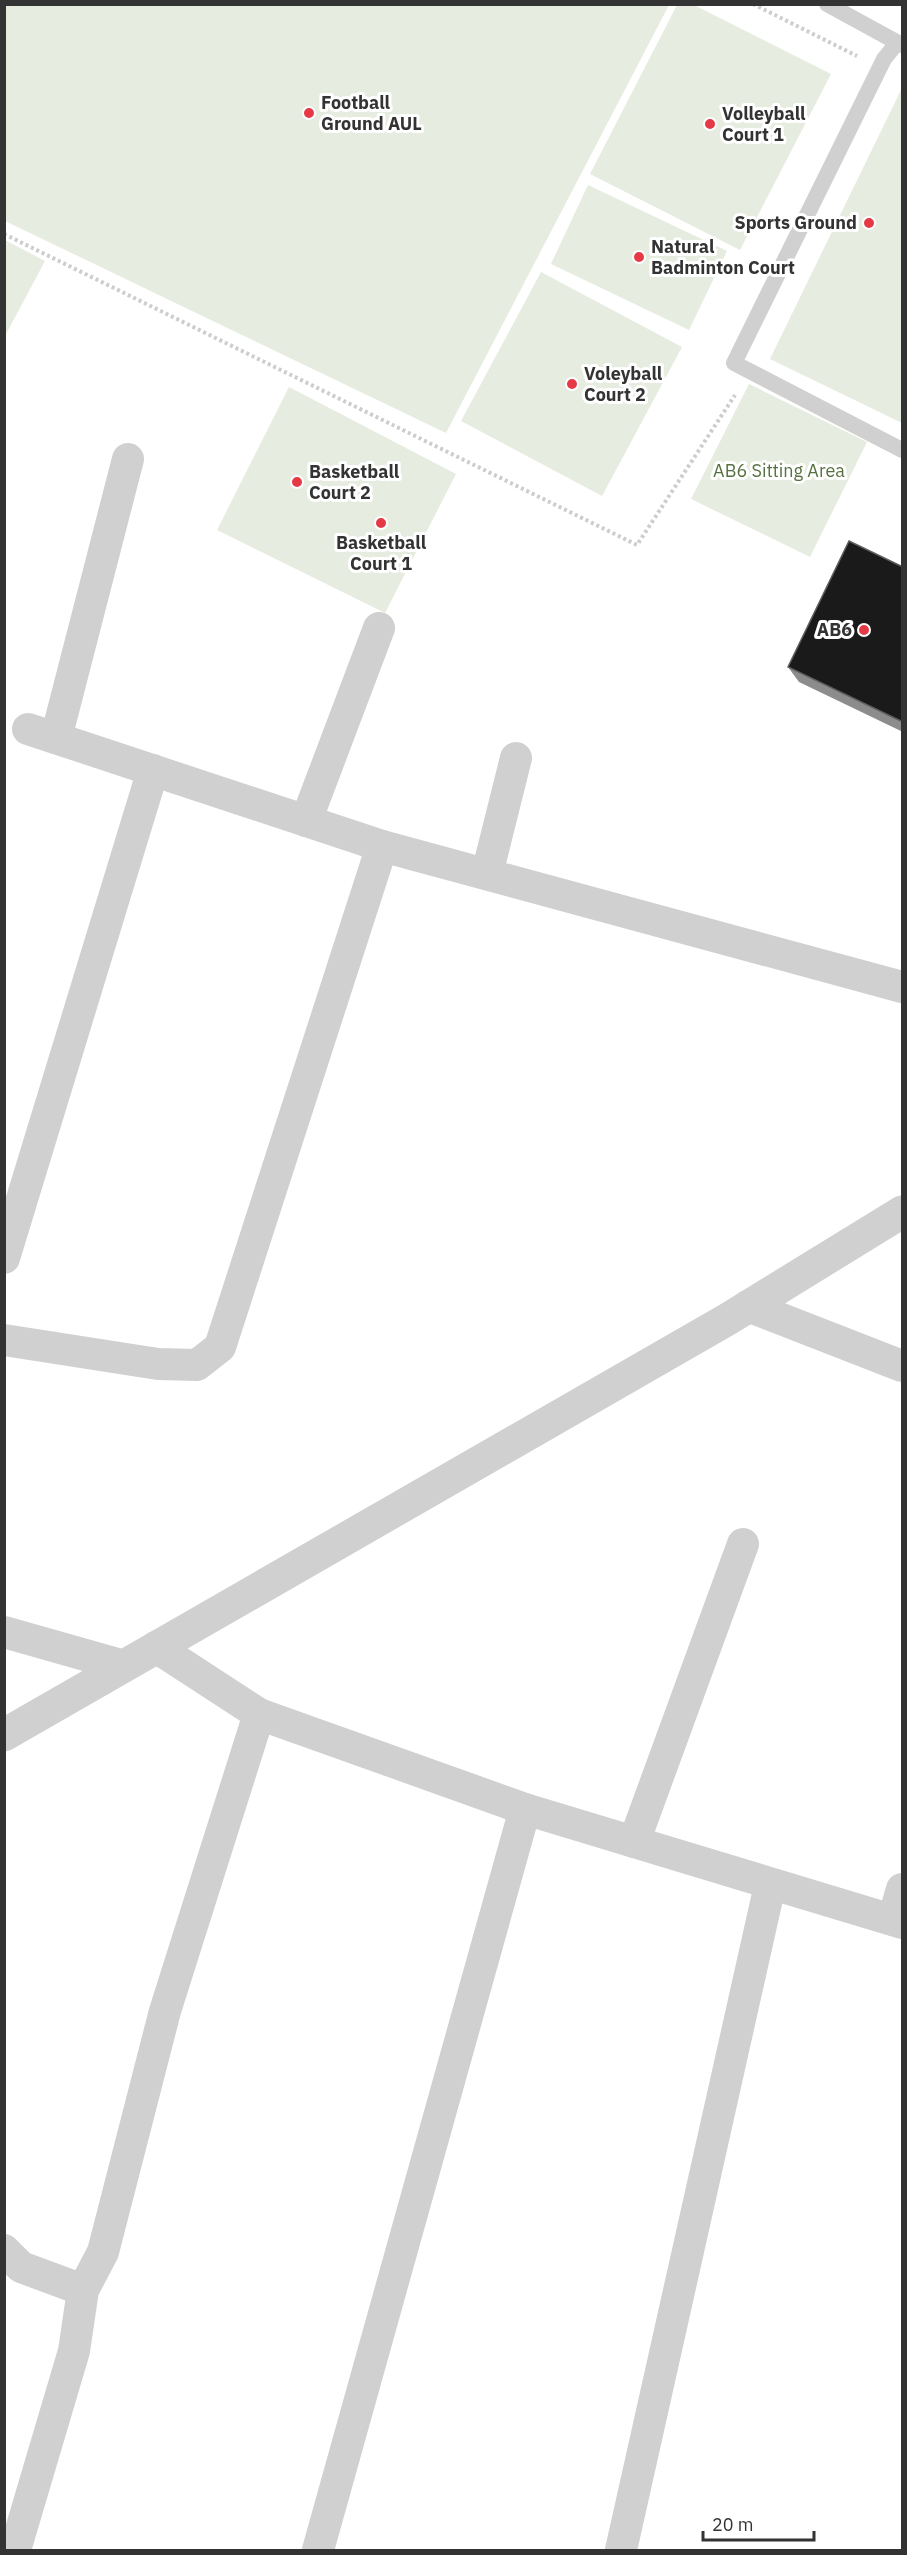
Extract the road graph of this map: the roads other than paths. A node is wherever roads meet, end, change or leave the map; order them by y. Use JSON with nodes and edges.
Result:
{"nodes":[{"id":1,"x":827,"y":4,"type":"edge"},
{"id":2,"x":900,"y":44,"type":"edge"},
{"id":3,"x":903,"y":450,"type":"edge"},
{"id":4,"x":128,"y":459,"type":"dead end"},
{"id":5,"x":379,"y":628,"type":"dead end"},
{"id":6,"x":516,"y":758,"type":"dead end"},
{"id":7,"x":153,"y":770,"type":"junction"},
{"id":8,"x":306,"y":821,"type":"junction"},
{"id":9,"x":382,"y":846,"type":"junction"},
{"id":10,"x":487,"y":874,"type":"junction"},
{"id":11,"x":903,"y":987,"type":"edge"},
{"id":12,"x":903,"y":1212,"type":"edge"},
{"id":13,"x":4,"y":1258,"type":"edge"},
{"id":14,"x":748,"y":1306,"type":"junction"},
{"id":15,"x":4,"y":1340,"type":"edge"},
{"id":16,"x":903,"y":1366,"type":"edge"},
{"id":17,"x":743,"y":1544,"type":"dead end"},
{"id":18,"x":4,"y":1632,"type":"edge"},
{"id":19,"x":156,"y":1647,"type":"junction"},
{"id":20,"x":124,"y":1666,"type":"junction"},
{"id":21,"x":259,"y":1714,"type":"junction"},
{"id":22,"x":4,"y":1735,"type":"edge"},
{"id":23,"x":525,"y":1809,"type":"junction"},
{"id":24,"x":634,"y":1842,"type":"junction"},
{"id":25,"x":770,"y":1885,"type":"junction"},
{"id":26,"x":903,"y":1889,"type":"edge"},
{"id":27,"x":898,"y":1922,"type":"edge"},
{"id":28,"x":4,"y":2250,"type":"edge"},
{"id":29,"x":83,"y":2290,"type":"junction"},
{"id":30,"x":15,"y":2550,"type":"edge"},
{"id":31,"x":318,"y":2550,"type":"edge"},
{"id":32,"x":621,"y":2550,"type":"edge"}],
"edges":[{"from":1,"to":2,"type":"lane"},
{"from":2,"to":3,"type":"lane"},
{"from":4,"to":7,"type":"street"},
{"from":5,"to":8,"type":"street"},
{"from":6,"to":10,"type":"street"},
{"from":7,"to":8,"type":"street"},
{"from":7,"to":13,"type":"street"},
{"from":8,"to":9,"type":"street"},
{"from":9,"to":10,"type":"street"},
{"from":9,"to":15,"type":"street"},
{"from":10,"to":11,"type":"street"},
{"from":12,"to":14,"type":"street"},
{"from":14,"to":16,"type":"street"},
{"from":14,"to":19,"type":"street"},
{"from":17,"to":24,"type":"street"},
{"from":18,"to":20,"type":"street"},
{"from":19,"to":20,"type":"street"},
{"from":19,"to":21,"type":"street"},
{"from":20,"to":22,"type":"street"},
{"from":21,"to":23,"type":"street"},
{"from":21,"to":29,"type":"street"},
{"from":23,"to":24,"type":"street"},
{"from":23,"to":31,"type":"street"},
{"from":24,"to":25,"type":"street"},
{"from":25,"to":27,"type":"street"},
{"from":25,"to":32,"type":"street"},
{"from":26,"to":27,"type":"street"},
{"from":28,"to":29,"type":"street"},
{"from":29,"to":30,"type":"street"}]}
